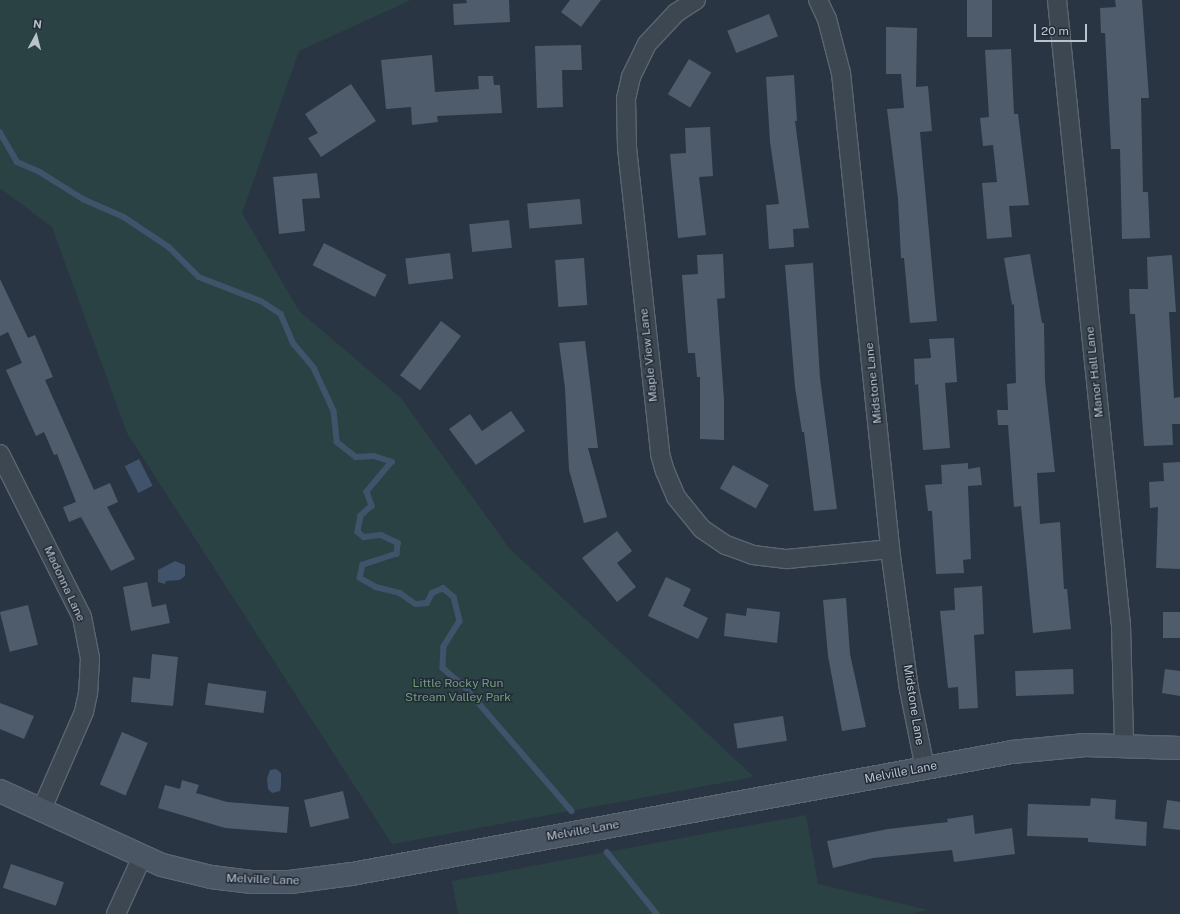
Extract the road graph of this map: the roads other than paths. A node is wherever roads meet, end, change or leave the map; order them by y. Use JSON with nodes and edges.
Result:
{"nodes":[{"id":1,"x":696,"y":0,"type":"edge"},
{"id":2,"x":818,"y":0,"type":"edge"},
{"id":3,"x":1057,"y":0,"type":"edge"},
{"id":4,"x":0,"y":454,"type":"edge"},
{"id":5,"x":890,"y":548,"type":"junction"},
{"id":6,"x":1124,"y":744,"type":"junction"},
{"id":7,"x":1180,"y":748,"type":"edge"},
{"id":8,"x":925,"y":768,"type":"junction"},
{"id":9,"x":0,"y":791,"type":"edge"},
{"id":10,"x":41,"y":810,"type":"junction"},
{"id":11,"x":142,"y":857,"type":"junction"},
{"id":12,"x":116,"y":914,"type":"edge"}],
"edges":[{"from":1,"to":5,"type":"street","name":"Maple View Lane"},
{"from":2,"to":5,"type":"street","name":"Midstone Lane"},
{"from":3,"to":6,"type":"street","name":"Manor Hall Lane"},
{"from":4,"to":10,"type":"street","name":"Madonna Lane"},
{"from":5,"to":8,"type":"street","name":"Midstone Lane"},
{"from":6,"to":7,"type":"street","name":"Melville Lane"},
{"from":6,"to":8,"type":"street","name":"Melville Lane"},
{"from":8,"to":11,"type":"street","name":"Melville Lane"},
{"from":9,"to":10,"type":"street","name":"Melville Lane"},
{"from":10,"to":11,"type":"street","name":"Melville Lane"},
{"from":11,"to":12,"type":"street"}]}
